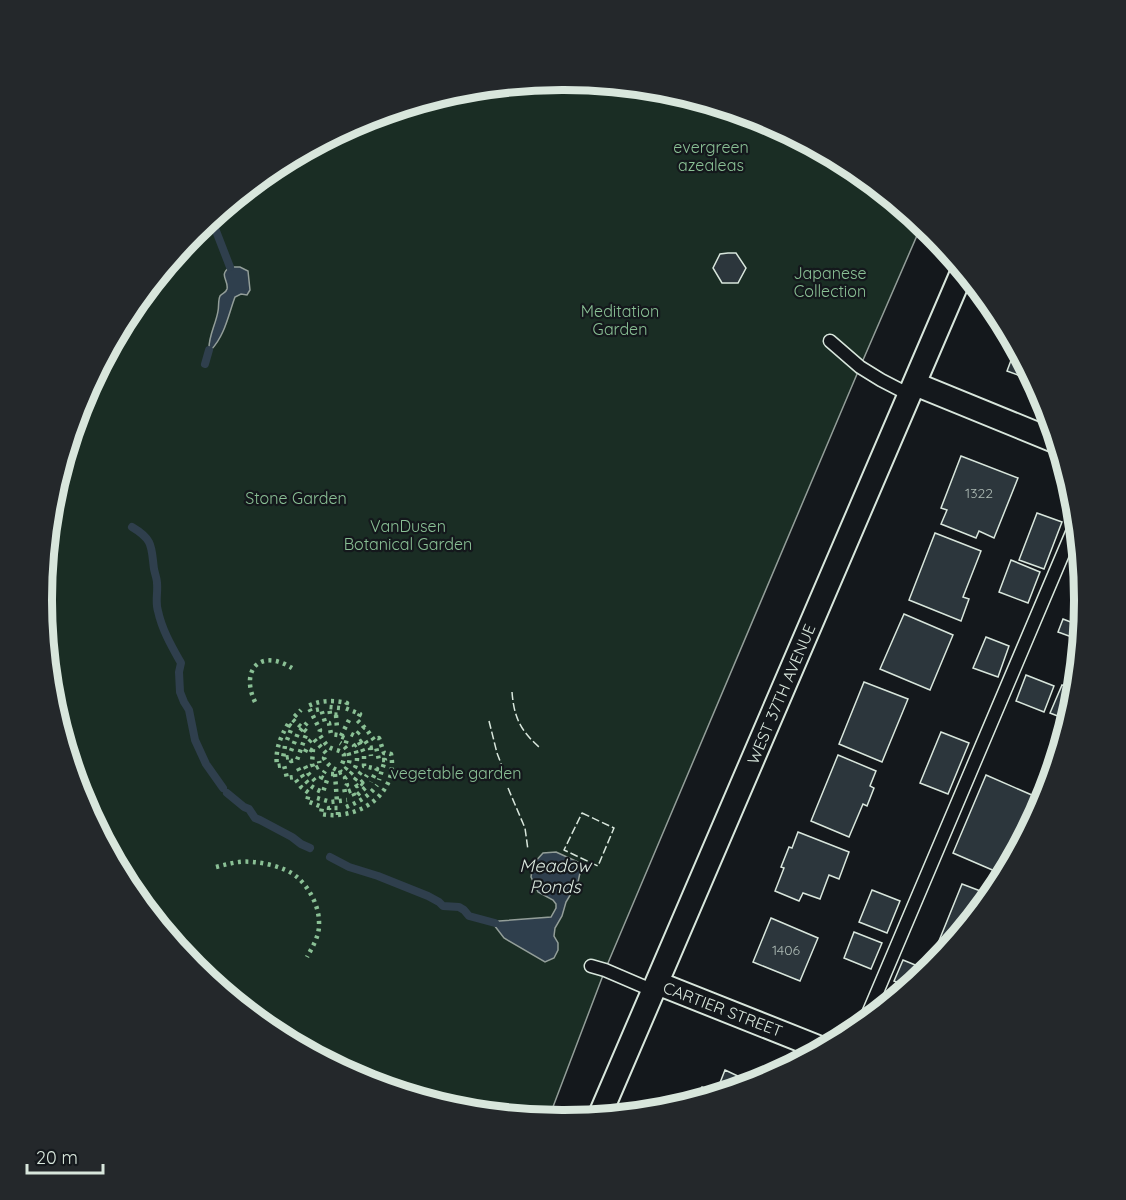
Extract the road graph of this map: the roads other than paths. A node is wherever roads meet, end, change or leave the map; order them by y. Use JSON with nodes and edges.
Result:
{"nodes":[{"id":1,"x":959,"y":278,"type":"edge"},
{"id":2,"x":830,"y":341,"type":"dead end"},
{"id":3,"x":913,"y":389,"type":"junction"},
{"id":4,"x":1047,"y":438,"type":"edge"},
{"id":5,"x":1069,"y":538,"type":"edge"},
{"id":6,"x":591,"y":966,"type":"dead end"},
{"id":7,"x":655,"y":987,"type":"junction"},
{"id":8,"x":871,"y":1007,"type":"edge"},
{"id":9,"x":812,"y":1045,"type":"edge"},
{"id":10,"x":603,"y":1108,"type":"edge"}],
"edges":[{"from":1,"to":3,"type":"street","name":"WEST 37TH AVENUE"},
{"from":2,"to":3,"type":"lane"},
{"from":3,"to":4,"type":"street"},
{"from":3,"to":7,"type":"street","name":"WEST 37TH AVENUE"},
{"from":5,"to":8,"type":"lane"},
{"from":6,"to":7,"type":"lane"},
{"from":7,"to":9,"type":"street","name":"CARTIER STREET"},
{"from":7,"to":10,"type":"street","name":"WEST 37TH AVENUE"}]}
